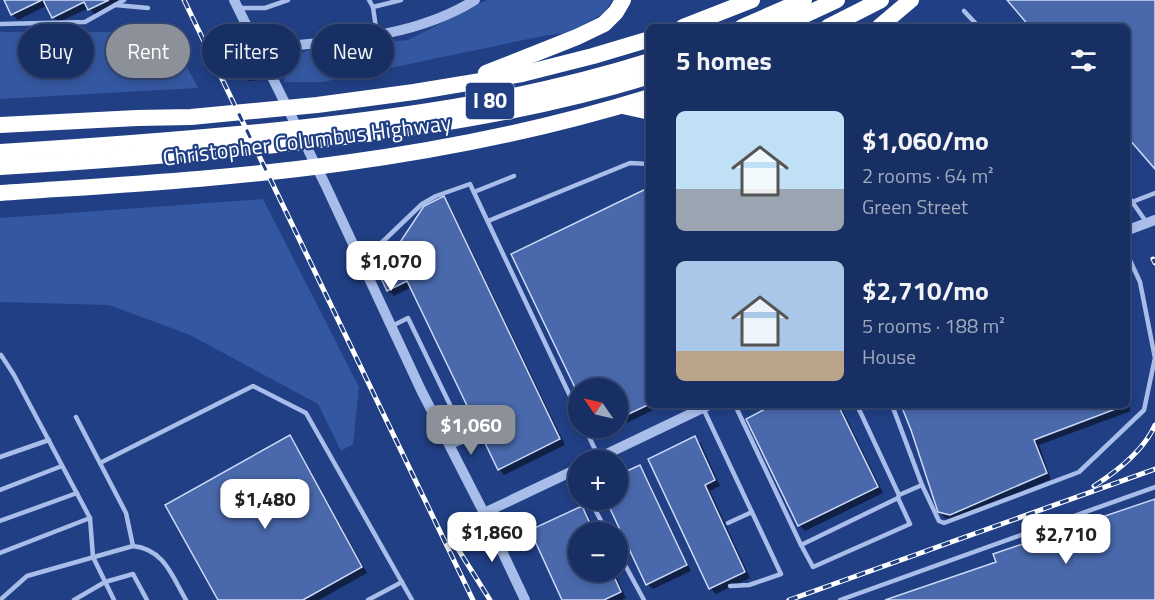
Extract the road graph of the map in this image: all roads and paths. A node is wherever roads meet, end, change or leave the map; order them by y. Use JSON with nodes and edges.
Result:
{"nodes":[{"id":1,"x":124,"y":0,"type":"edge"},
{"id":2,"x":288,"y":0,"type":"edge"},
{"id":3,"x":369,"y":0,"type":"edge"},
{"id":4,"x":401,"y":0,"type":"edge"},
{"id":5,"x":623,"y":0,"type":"edge"},
{"id":6,"x":752,"y":0,"type":"edge"},
{"id":7,"x":804,"y":0,"type":"edge"},
{"id":8,"x":837,"y":0,"type":"edge"},
{"id":9,"x":881,"y":0,"type":"edge"},
{"id":10,"x":911,"y":0,"type":"edge"},
{"id":11,"x":471,"y":1,"type":"edge"},
{"id":12,"x":236,"y":4,"type":"edge"},
{"id":13,"x":115,"y":5,"type":"junction"},
{"id":14,"x":373,"y":7,"type":"junction"},
{"id":15,"x":148,"y":8,"type":"dead end"},
{"id":16,"x":964,"y":11,"type":"dead end"},
{"id":17,"x":0,"y":24,"type":"edge"},
{"id":18,"x":246,"y":24,"type":"edge"},
{"id":19,"x":375,"y":24,"type":"edge"},
{"id":20,"x":691,"y":24,"type":"edge"},
{"id":21,"x":749,"y":24,"type":"edge"},
{"id":22,"x":785,"y":24,"type":"edge"},
{"id":23,"x":834,"y":24,"type":"edge"},
{"id":24,"x":883,"y":24,"type":"edge"},
{"id":25,"x":976,"y":24,"type":"edge"},
{"id":26,"x":394,"y":31,"type":"edge"},
{"id":27,"x":646,"y":40,"type":"edge"},
{"id":28,"x":646,"y":62,"type":"edge"},
{"id":29,"x":646,"y":77,"type":"edge"},
{"id":30,"x":273,"y":78,"type":"edge"},
{"id":31,"x":449,"y":87,"type":"junction"},
{"id":32,"x":646,"y":98,"type":"edge"},
{"id":33,"x":622,"y":106,"type":"junction"},
{"id":34,"x":646,"y":111,"type":"edge"},
{"id":35,"x":0,"y":125,"type":"edge"},
{"id":36,"x":330,"y":132,"type":"junction"},
{"id":37,"x":204,"y":145,"type":"junction"},
{"id":38,"x":0,"y":152,"type":"edge"},
{"id":39,"x":646,"y":164,"type":"edge"},
{"id":40,"x":0,"y":167,"type":"edge"},
{"id":41,"x":514,"y":176,"type":"dead end"},
{"id":42,"x":474,"y":192,"type":"junction"},
{"id":43,"x":0,"y":193,"type":"edge"},
{"id":44,"x":1155,"y":193,"type":"edge"},
{"id":45,"x":1130,"y":199,"type":"edge"},
{"id":46,"x":1132,"y":202,"type":"junction"},
{"id":47,"x":488,"y":221,"type":"junction"},
{"id":48,"x":1151,"y":221,"type":"edge"},
{"id":49,"x":1130,"y":229,"type":"edge"},
{"id":50,"x":359,"y":259,"type":"junction"},
{"id":51,"x":1130,"y":260,"type":"edge"},
{"id":52,"x":391,"y":327,"type":"junction"},
{"id":53,"x":0,"y":356,"type":"edge"},
{"id":54,"x":568,"y":392,"type":"edge"},
{"id":55,"x":704,"y":408,"type":"edge"},
{"id":56,"x":706,"y":408,"type":"edge"},
{"id":57,"x":736,"y":408,"type":"edge"},
{"id":58,"x":858,"y":408,"type":"edge"},
{"id":59,"x":893,"y":408,"type":"edge"},
{"id":60,"x":76,"y":417,"type":"dead end"},
{"id":61,"x":49,"y":440,"type":"junction"},
{"id":62,"x":450,"y":447,"type":"junction"},
{"id":63,"x":616,"y":450,"type":"edge"},
{"id":64,"x":0,"y":457,"type":"edge"},
{"id":65,"x":100,"y":463,"type":"junction"},
{"id":66,"x":62,"y":466,"type":"junction"},
{"id":67,"x":568,"y":477,"type":"edge"},
{"id":68,"x":922,"y":485,"type":"junction"},
{"id":69,"x":1155,"y":487,"type":"edge"},
{"id":70,"x":0,"y":490,"type":"edge"},
{"id":71,"x":77,"y":493,"type":"junction"},
{"id":72,"x":898,"y":497,"type":"junction"},
{"id":73,"x":752,"y":512,"type":"junction"},
{"id":74,"x":484,"y":513,"type":"junction"},
{"id":75,"x":90,"y":518,"type":"junction"},
{"id":76,"x":0,"y":521,"type":"edge"},
{"id":77,"x":728,"y":523,"type":"dead end"},
{"id":78,"x":801,"y":545,"type":"junction"},
{"id":79,"x":133,"y":546,"type":"junction"},
{"id":80,"x":0,"y":553,"type":"edge"},
{"id":81,"x":93,"y":557,"type":"junction"},
{"id":82,"x":628,"y":570,"type":"edge"},
{"id":83,"x":105,"y":582,"type":"junction"},
{"id":84,"x":402,"y":582,"type":"junction"},
{"id":85,"x":730,"y":586,"type":"dead end"},
{"id":86,"x":0,"y":600,"type":"edge"},
{"id":87,"x":74,"y":600,"type":"edge"},
{"id":88,"x":114,"y":600,"type":"edge"},
{"id":89,"x":147,"y":600,"type":"edge"},
{"id":90,"x":186,"y":600,"type":"edge"},
{"id":91,"x":368,"y":600,"type":"edge"},
{"id":92,"x":412,"y":600,"type":"edge"},
{"id":93,"x":525,"y":600,"type":"edge"},
{"id":94,"x":644,"y":600,"type":"edge"},
{"id":95,"x":840,"y":600,"type":"edge"}],
"edges":[{"from":1,"to":13,"type":"lane"},
{"from":2,"to":12,"type":"lane"},
{"from":3,"to":14,"type":"lane"},
{"from":4,"to":14,"type":"lane"},
{"from":5,"to":31,"type":"highway"},
{"from":6,"to":20,"type":"highway"},
{"from":7,"to":21,"type":"highway"},
{"from":8,"to":22,"type":"highway"},
{"from":9,"to":23,"type":"highway"},
{"from":10,"to":24,"type":"highway"},
{"from":11,"to":26,"type":"street"},
{"from":12,"to":18,"type":"street"},
{"from":13,"to":15,"type":"lane"},
{"from":13,"to":17,"type":"lane"},
{"from":14,"to":19,"type":"lane"},
{"from":16,"to":25,"type":"lane"},
{"from":27,"to":31,"type":"highway","name":"Christopher Columbus Highway","number":"I 80"},
{"from":28,"to":36,"type":"highway","name":"Christopher Columbus Highway","number":"I 80"},
{"from":29,"to":36,"type":"highway","name":"Christopher Columbus Highway","number":"I 80"},
{"from":30,"to":50,"type":"street"},
{"from":31,"to":35,"type":"highway","name":"Christopher Columbus Highway","number":"I 80"},
{"from":32,"to":33,"type":"highway","name":"Christopher Columbus Highway","number":"I 80"},
{"from":33,"to":34,"type":"highway"},
{"from":33,"to":43,"type":"highway","name":"Christopher Columbus Highway","number":"I 80"},
{"from":36,"to":37,"type":"highway","name":"Christopher Columbus Highway","number":"I 80"},
{"from":37,"to":38,"type":"highway","name":"Christopher Columbus Highway","number":"I 80"},
{"from":37,"to":40,"type":"highway","name":"Christopher Columbus Highway","number":"I 80"},
{"from":39,"to":47,"type":"lane"},
{"from":41,"to":42,"type":"lane"},
{"from":42,"to":47,"type":"lane"},
{"from":42,"to":50,"type":"lane"},
{"from":44,"to":46,"type":"lane"},
{"from":45,"to":46,"type":"lane"},
{"from":46,"to":48,"type":"lane"},
{"from":47,"to":54,"type":"lane"},
{"from":48,"to":49,"type":"street"},
{"from":50,"to":52,"type":"street"},
{"from":51,"to":68,"type":"lane"},
{"from":52,"to":62,"type":"street"},
{"from":52,"to":62,"type":"lane"},
{"from":53,"to":61,"type":"lane"},
{"from":55,"to":63,"type":"street"},
{"from":56,"to":73,"type":"lane"},
{"from":57,"to":78,"type":"lane"},
{"from":58,"to":72,"type":"lane"},
{"from":59,"to":68,"type":"lane"},
{"from":60,"to":65,"type":"lane"},
{"from":61,"to":64,"type":"lane"},
{"from":61,"to":66,"type":"lane"},
{"from":62,"to":74,"type":"street"},
{"from":65,"to":79,"type":"lane"},
{"from":65,"to":84,"type":"lane"},
{"from":66,"to":70,"type":"lane"},
{"from":66,"to":71,"type":"lane"},
{"from":67,"to":74,"type":"street"},
{"from":68,"to":72,"type":"lane"},
{"from":69,"to":95,"type":"lane"},
{"from":71,"to":75,"type":"lane"},
{"from":71,"to":76,"type":"lane"},
{"from":72,"to":78,"type":"lane"},
{"from":72,"to":78,"type":"lane"},
{"from":73,"to":77,"type":"lane"},
{"from":73,"to":85,"type":"lane"},
{"from":74,"to":93,"type":"street"},
{"from":75,"to":80,"type":"lane"},
{"from":75,"to":81,"type":"lane"},
{"from":79,"to":81,"type":"lane"},
{"from":79,"to":90,"type":"lane"},
{"from":81,"to":83,"type":"lane"},
{"from":81,"to":86,"type":"lane"},
{"from":82,"to":94,"type":"lane"},
{"from":83,"to":87,"type":"lane"},
{"from":83,"to":88,"type":"lane"},
{"from":83,"to":89,"type":"lane"},
{"from":84,"to":91,"type":"lane"},
{"from":84,"to":92,"type":"lane"}]}
